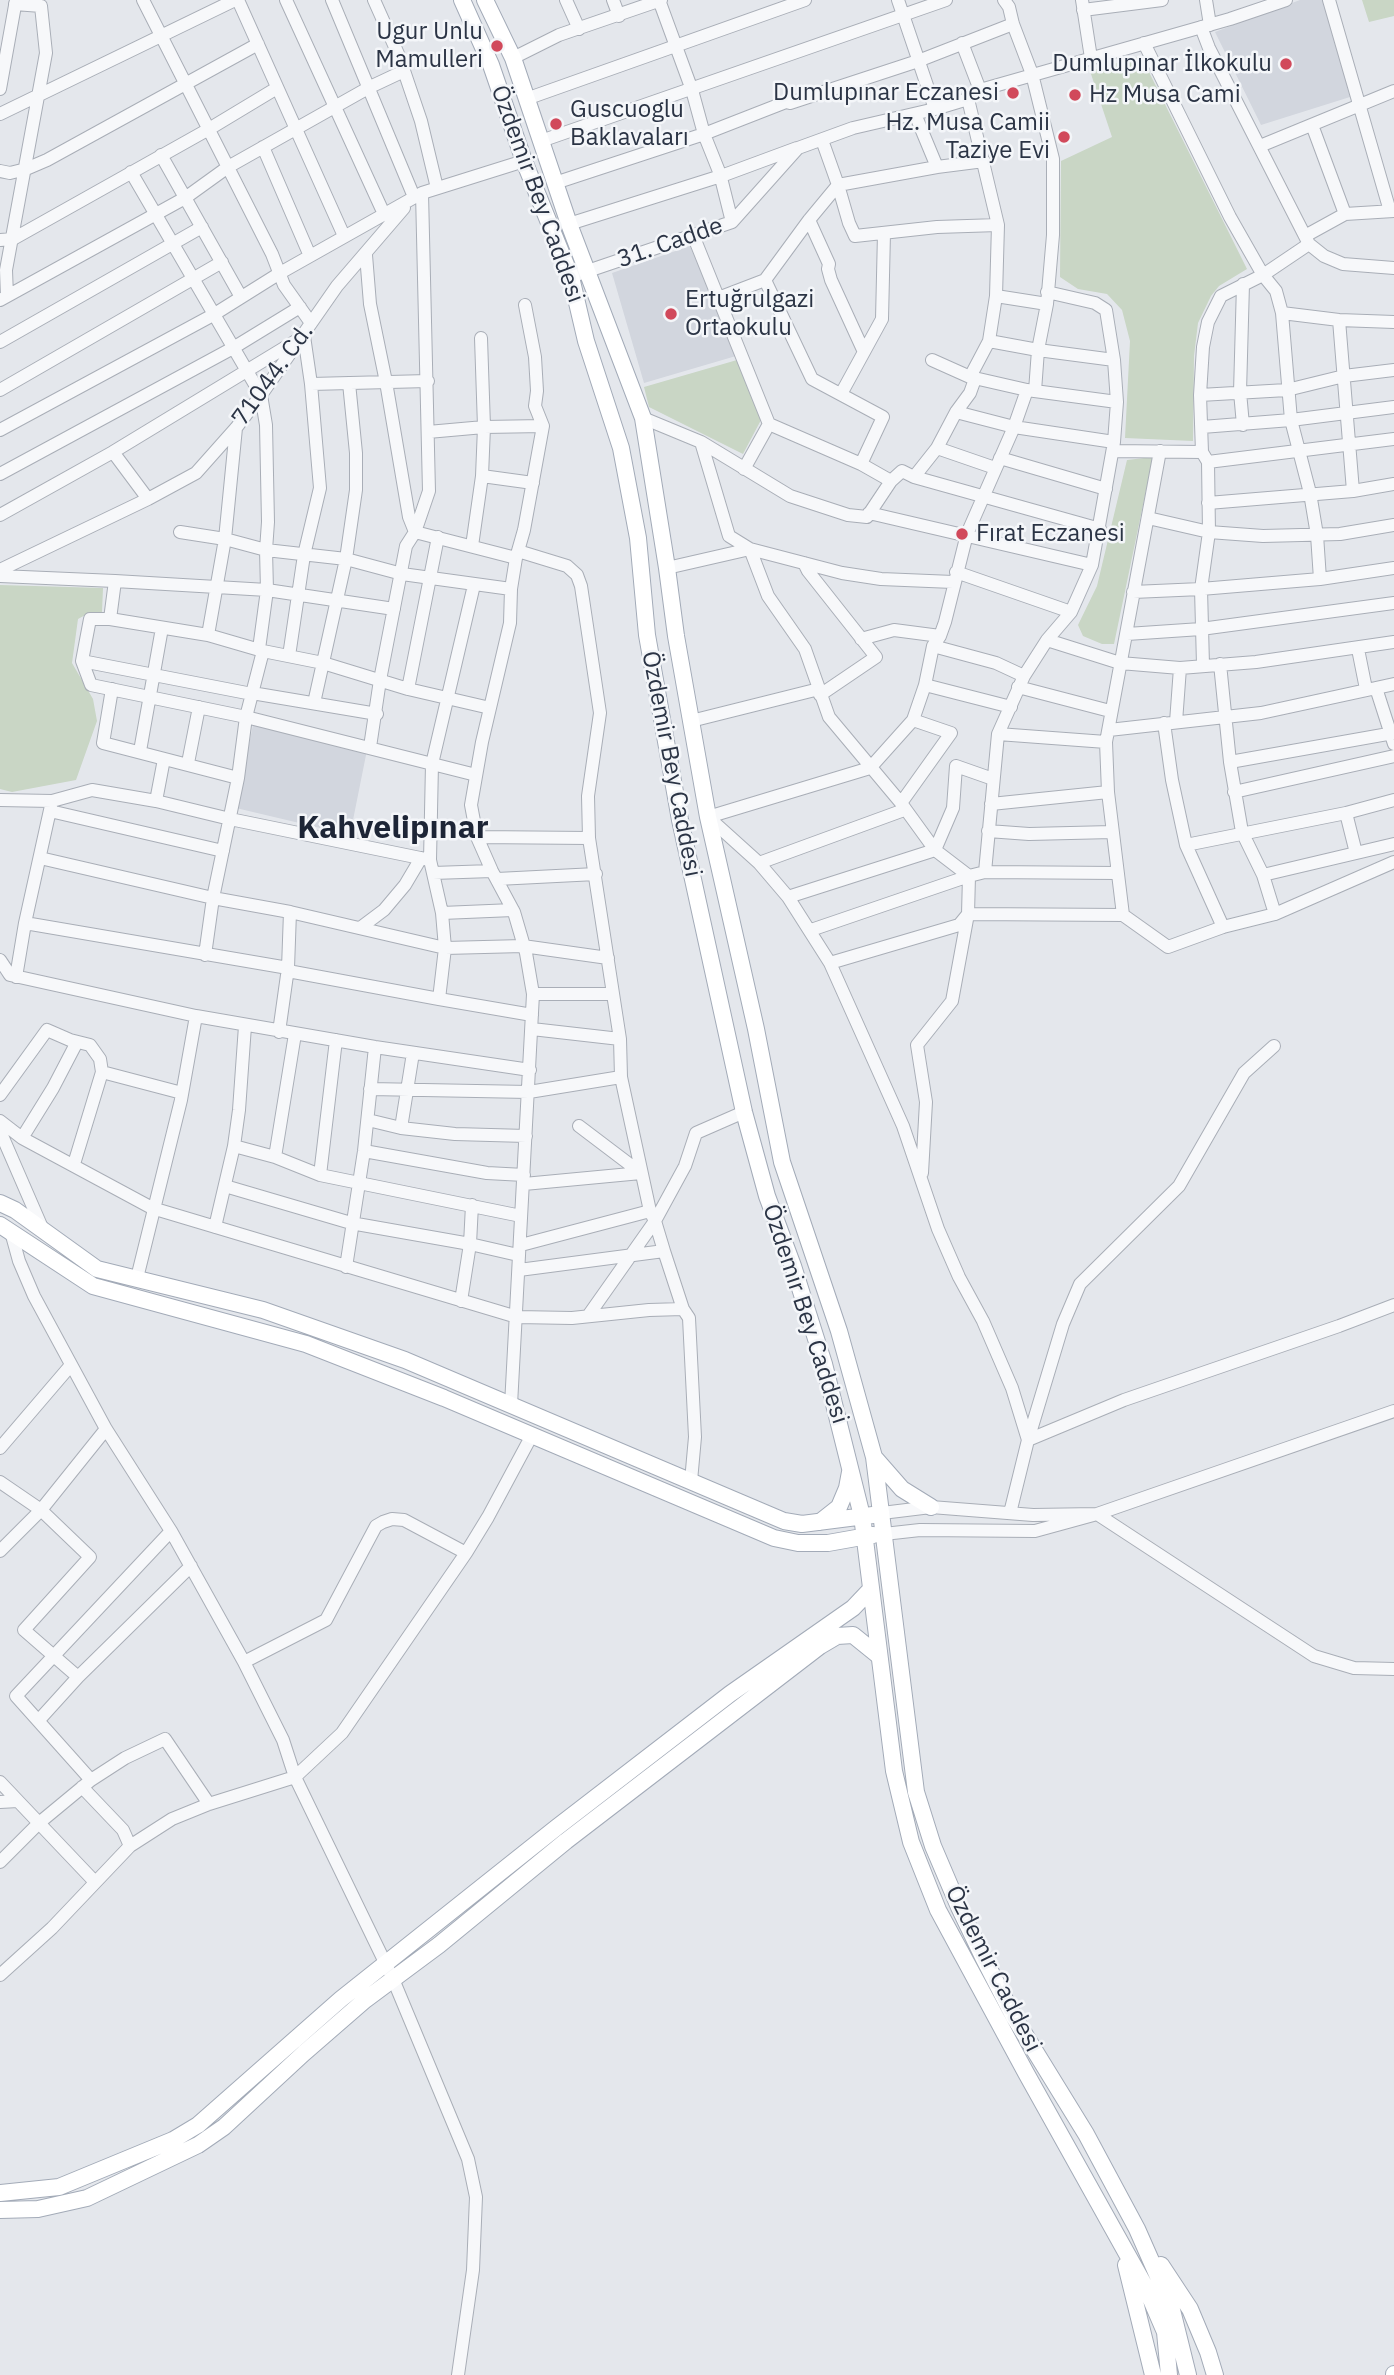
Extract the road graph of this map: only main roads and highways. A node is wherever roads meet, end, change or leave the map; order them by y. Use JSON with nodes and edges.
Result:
{"nodes":[{"id":1,"x":462,"y":0,"type":"edge"},
{"id":2,"x":485,"y":0,"type":"edge"},
{"id":3,"x":579,"y":274,"type":"junction"},
{"id":4,"x":0,"y":1203,"type":"edge"},
{"id":5,"x":5,"y":1228,"type":"edge"},
{"id":6,"x":874,"y":1457,"type":"junction"},
{"id":7,"x":851,"y":1466,"type":"junction"},
{"id":8,"x":931,"y":1507,"type":"road end"},
{"id":9,"x":882,"y":1513,"type":"junction"},
{"id":10,"x":862,"y":1516,"type":"junction"},
{"id":11,"x":820,"y":1522,"type":"junction"},
{"id":12,"x":884,"y":1534,"type":"junction"},
{"id":13,"x":865,"y":1535,"type":"junction"},
{"id":14,"x":871,"y":1589,"type":"junction"},
{"id":15,"x":879,"y":1656,"type":"junction"},
{"id":16,"x":389,"y":1972,"type":"junction"},
{"id":17,"x":0,"y":2193,"type":"edge"},
{"id":18,"x":0,"y":2210,"type":"edge"},
{"id":19,"x":1111,"y":2223,"type":"junction"},
{"id":20,"x":1137,"y":2230,"type":"junction"},
{"id":21,"x":1153,"y":2375,"type":"edge"},
{"id":22,"x":1169,"y":2375,"type":"edge"},
{"id":23,"x":1188,"y":2375,"type":"edge"},
{"id":24,"x":1215,"y":2375,"type":"edge"}],
"edges":[{"from":1,"to":3,"type":"main road","name":"Özdemir Bey Caddesi"},
{"from":2,"to":3,"type":"main road"},
{"from":3,"to":6,"type":"main road","name":"Özdemir Caddesi"},
{"from":3,"to":7,"type":"main road","name":"Özdemir Bey Caddesi"},
{"from":4,"to":11,"type":"main road"},
{"from":5,"to":13,"type":"main road"},
{"from":6,"to":8,"type":"main road"},
{"from":6,"to":9,"type":"main road","name":"Özdemir Caddesi"},
{"from":7,"to":10,"type":"main road","name":"Özdemir Bey Caddesi"},
{"from":7,"to":11,"type":"main road"},
{"from":9,"to":10,"type":"main road"},
{"from":9,"to":12,"type":"main road","name":"Özdemir Caddesi"},
{"from":10,"to":11,"type":"main road"},
{"from":10,"to":13,"type":"main road","name":"Özdemir Bey Caddesi"},
{"from":12,"to":13,"type":"main road"},
{"from":12,"to":20,"type":"main road","name":"Özdemir Caddesi"},
{"from":13,"to":14,"type":"main road","name":"Özdemir Bey Caddesi"},
{"from":14,"to":15,"type":"main road","name":"Özdemir Caddesi"},
{"from":14,"to":16,"type":"main road"},
{"from":15,"to":16,"type":"main road"},
{"from":15,"to":19,"type":"main road","name":"Özdemir Caddesi"},
{"from":16,"to":17,"type":"main road"},
{"from":16,"to":18,"type":"main road"},
{"from":19,"to":21,"type":"main road"},
{"from":19,"to":22,"type":"main road","name":"Özdemir Caddesi"},
{"from":20,"to":23,"type":"main road","name":"Özdemir Caddesi"},
{"from":20,"to":24,"type":"main road"}]}
